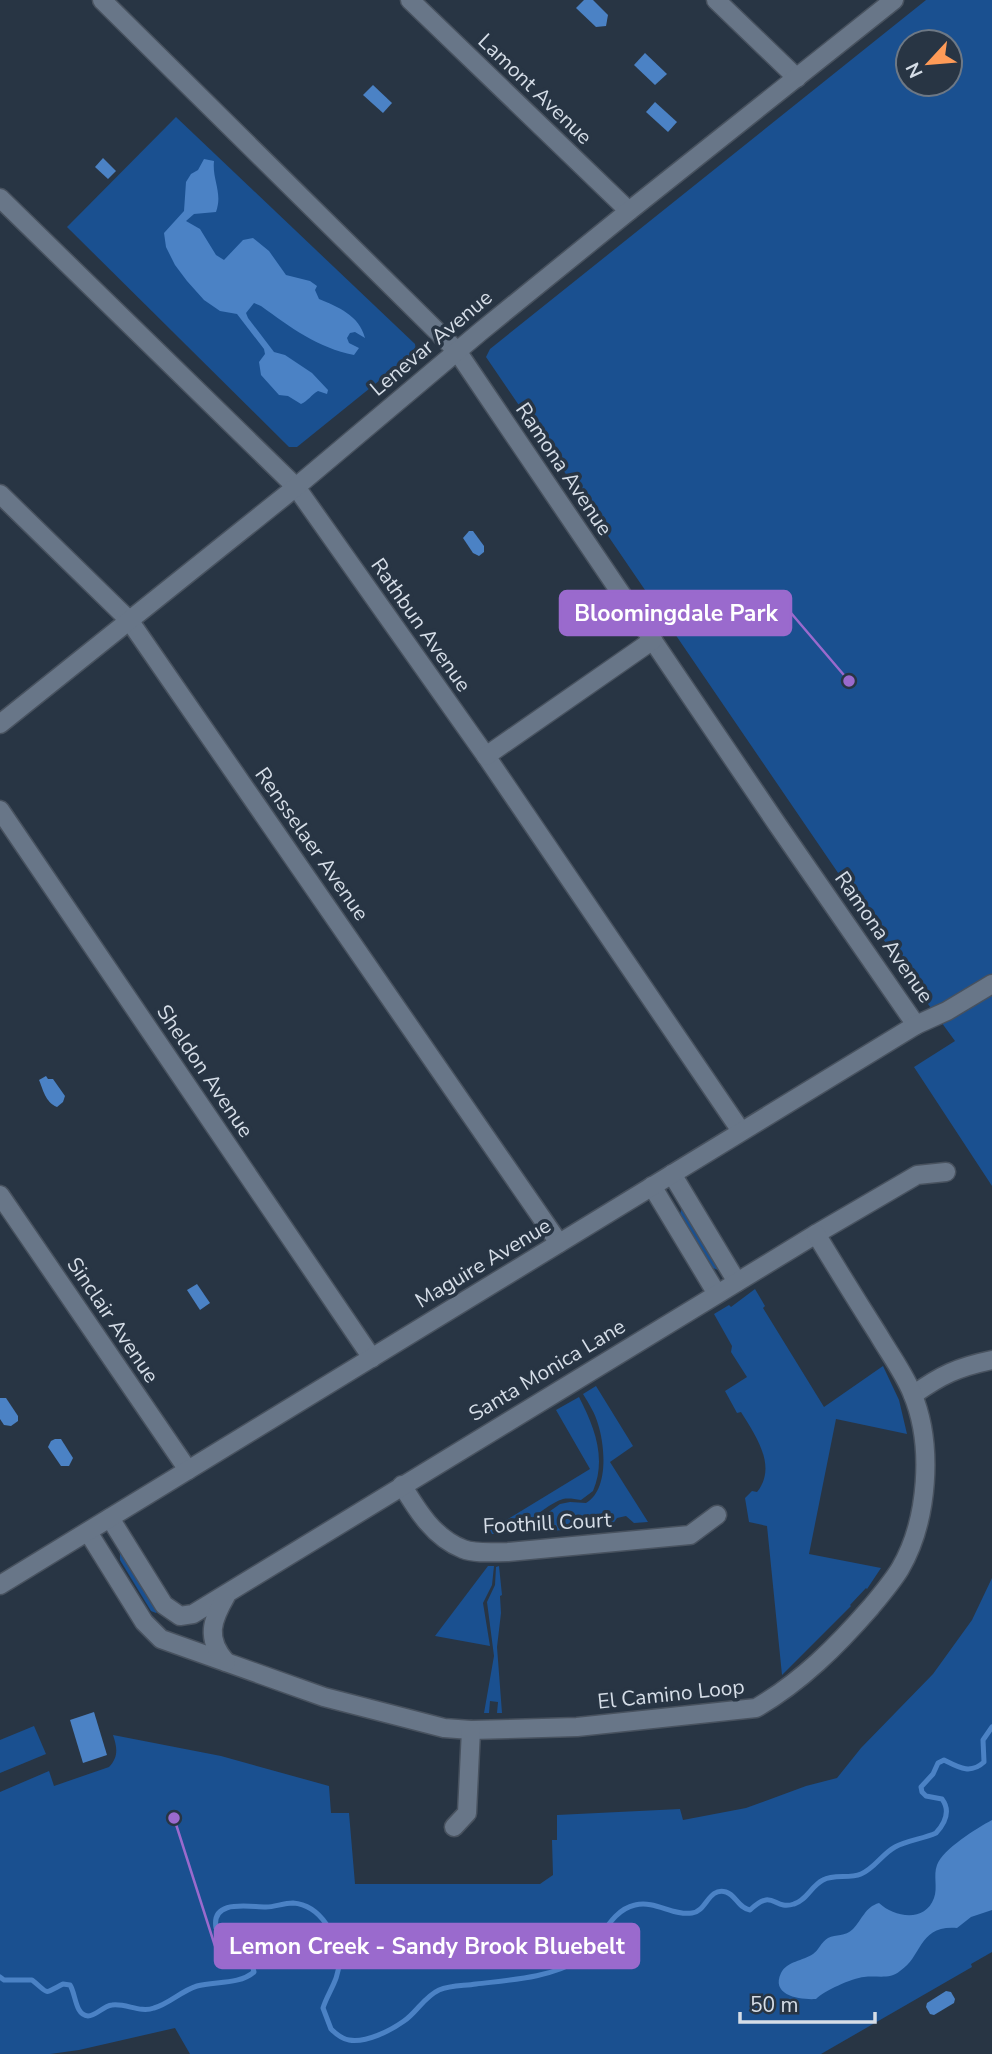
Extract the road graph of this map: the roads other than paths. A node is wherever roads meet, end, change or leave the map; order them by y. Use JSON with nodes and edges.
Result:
{"nodes":[{"id":1,"x":102,"y":0,"type":"edge"},
{"id":2,"x":410,"y":0,"type":"edge"},
{"id":3,"x":716,"y":0,"type":"edge"},
{"id":4,"x":894,"y":0,"type":"edge"},
{"id":5,"x":797,"y":78,"type":"junction"},
{"id":6,"x":0,"y":198,"type":"edge"},
{"id":7,"x":629,"y":211,"type":"junction"},
{"id":8,"x":457,"y":351,"type":"junction"},
{"id":9,"x":296,"y":487,"type":"junction"},
{"id":10,"x":0,"y":494,"type":"edge"},
{"id":11,"x":129,"y":620,"type":"junction"},
{"id":12,"x":653,"y":640,"type":"junction"},
{"id":13,"x":0,"y":724,"type":"edge"},
{"id":14,"x":486,"y":756,"type":"junction"},
{"id":15,"x":0,"y":810,"type":"edge"},
{"id":16,"x":992,"y":984,"type":"edge"},
{"id":17,"x":916,"y":1025,"type":"junction"},
{"id":18,"x":741,"y":1131,"type":"junction"},
{"id":19,"x":946,"y":1172,"type":"dead end"},
{"id":20,"x":672,"y":1174,"type":"junction"},
{"id":21,"x":652,"y":1186,"type":"junction"},
{"id":22,"x":0,"y":1195,"type":"edge"},
{"id":23,"x":816,"y":1234,"type":"junction"},
{"id":24,"x":559,"y":1243,"type":"junction"},
{"id":25,"x":737,"y":1282,"type":"junction"},
{"id":26,"x":717,"y":1294,"type":"junction"},
{"id":27,"x":372,"y":1358,"type":"junction"},
{"id":28,"x":992,"y":1360,"type":"edge"},
{"id":29,"x":913,"y":1395,"type":"junction"},
{"id":30,"x":188,"y":1470,"type":"junction"},
{"id":31,"x":402,"y":1485,"type":"junction"},
{"id":32,"x":717,"y":1515,"type":"dead end"},
{"id":33,"x":110,"y":1518,"type":"junction"},
{"id":34,"x":88,"y":1531,"type":"junction"},
{"id":35,"x":0,"y":1563,"type":"edge"},
{"id":36,"x":5,"y":1582,"type":"edge"},
{"id":37,"x":228,"y":1593,"type":"junction"},
{"id":38,"x":226,"y":1662,"type":"junction"},
{"id":39,"x":471,"y":1730,"type":"junction"},
{"id":40,"x":454,"y":1827,"type":"dead end"}],
"edges":[{"from":1,"to":8,"type":"street","name":"Ramona Avenue"},
{"from":2,"to":7,"type":"street","name":"Lamont Avenue"},
{"from":3,"to":5,"type":"street"},
{"from":4,"to":5,"type":"street","name":"Lenevar Avenue"},
{"from":5,"to":7,"type":"street","name":"Lenevar Avenue"},
{"from":6,"to":9,"type":"street","name":"Rathbun Avenue"},
{"from":7,"to":8,"type":"street","name":"Lenevar Avenue"},
{"from":8,"to":9,"type":"street","name":"Lenevar Avenue"},
{"from":8,"to":12,"type":"street","name":"Ramona Avenue"},
{"from":9,"to":11,"type":"street","name":"Lenevar Avenue"},
{"from":9,"to":14,"type":"street","name":"Rathbun Avenue"},
{"from":10,"to":11,"type":"street","name":"Rensselaer Avenue"},
{"from":11,"to":13,"type":"street","name":"Lenevar Avenue"},
{"from":11,"to":24,"type":"street","name":"Rensselaer Avenue"},
{"from":12,"to":14,"type":"street"},
{"from":12,"to":17,"type":"street","name":"Ramona Avenue"},
{"from":14,"to":18,"type":"street","name":"Rathbun Avenue"},
{"from":15,"to":27,"type":"street","name":"Sheldon Avenue"},
{"from":16,"to":17,"type":"street","name":"Maguire Avenue"},
{"from":17,"to":18,"type":"street","name":"Maguire Avenue"},
{"from":18,"to":20,"type":"street","name":"Maguire Avenue"},
{"from":19,"to":23,"type":"street","name":"Santa Monica Lane"},
{"from":20,"to":21,"type":"street","name":"Maguire Avenue"},
{"from":20,"to":25,"type":"street"},
{"from":21,"to":24,"type":"street","name":"Maguire Avenue"},
{"from":21,"to":26,"type":"street"},
{"from":22,"to":30,"type":"street","name":"Sinclair Avenue"},
{"from":23,"to":25,"type":"street","name":"Santa Monica Lane"},
{"from":23,"to":29,"type":"street","name":"El Camino Loop"},
{"from":24,"to":27,"type":"street","name":"Maguire Avenue"},
{"from":25,"to":26,"type":"street","name":"Santa Monica Lane"},
{"from":26,"to":31,"type":"street","name":"Santa Monica Lane"},
{"from":27,"to":30,"type":"street","name":"Maguire Avenue"},
{"from":28,"to":29,"type":"street"},
{"from":29,"to":39,"type":"street","name":"El Camino Loop"},
{"from":30,"to":33,"type":"street","name":"Maguire Avenue"},
{"from":31,"to":32,"type":"street","name":"Foothill Court"},
{"from":31,"to":37,"type":"street","name":"Santa Monica Lane"},
{"from":33,"to":34,"type":"street","name":"Maguire Avenue"},
{"from":33,"to":37,"type":"street","name":"Santa Monica Lane"},
{"from":34,"to":36,"type":"street","name":"Maguire Avenue"},
{"from":34,"to":38,"type":"street","name":"El Camino Loop"},
{"from":35,"to":36,"type":"street"},
{"from":37,"to":38,"type":"street"},
{"from":38,"to":39,"type":"street","name":"El Camino Loop"},
{"from":39,"to":40,"type":"street"}]}
